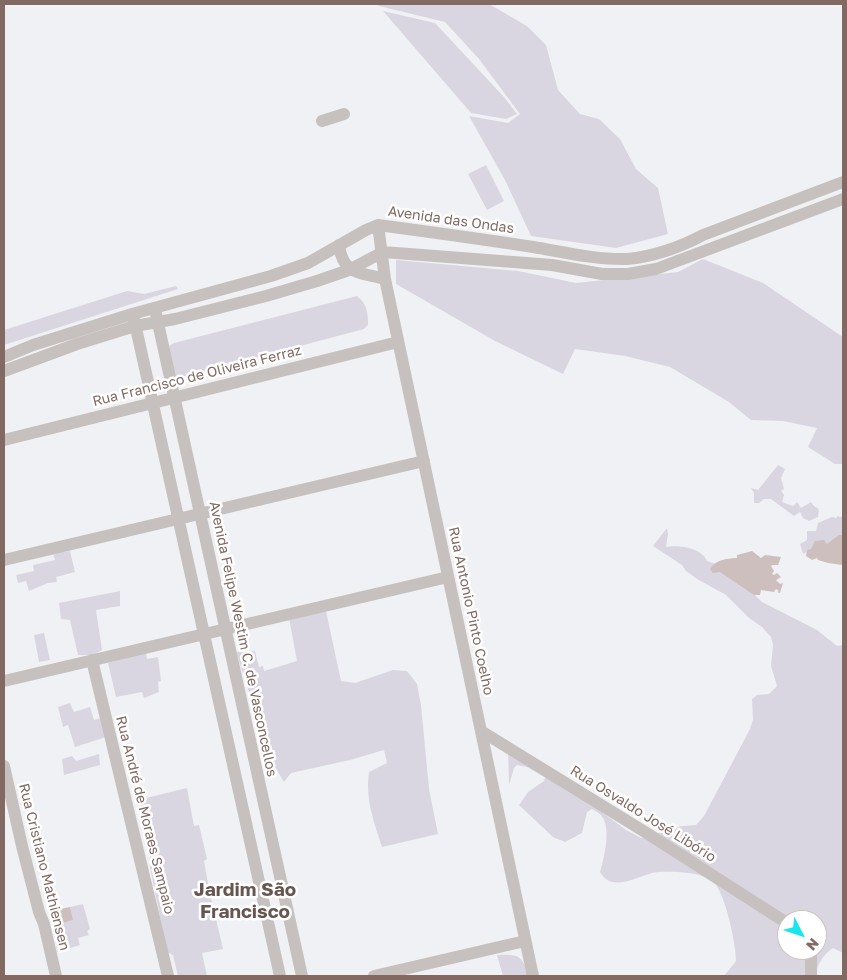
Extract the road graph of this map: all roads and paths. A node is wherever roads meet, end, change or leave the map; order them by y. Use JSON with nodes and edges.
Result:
{"nodes":[{"id":1,"x":344,"y":114,"type":"dead end"},
{"id":2,"x":322,"y":121,"type":"dead end"},
{"id":3,"x":843,"y":182,"type":"edge"},
{"id":4,"x":843,"y":199,"type":"edge"},
{"id":5,"x":378,"y":225,"type":"junction"},
{"id":6,"x":339,"y":245,"type":"junction"},
{"id":7,"x":383,"y":252,"type":"junction"},
{"id":8,"x":349,"y":270,"type":"junction"},
{"id":9,"x":385,"y":279,"type":"junction"},
{"id":10,"x":155,"y":308,"type":"junction"},
{"id":11,"x":134,"y":320,"type":"junction"},
{"id":12,"x":158,"y":321,"type":"junction"},
{"id":13,"x":398,"y":342,"type":"junction"},
{"id":14,"x":4,"y":357,"type":"edge"},
{"id":15,"x":4,"y":371,"type":"edge"},
{"id":16,"x":175,"y":397,"type":"junction"},
{"id":17,"x":152,"y":403,"type":"junction"},
{"id":18,"x":4,"y":440,"type":"edge"},
{"id":19,"x":424,"y":461,"type":"junction"},
{"id":20,"x":200,"y":514,"type":"junction"},
{"id":21,"x":178,"y":519,"type":"junction"},
{"id":22,"x":4,"y":560,"type":"edge"},
{"id":23,"x":448,"y":577,"type":"junction"},
{"id":24,"x":225,"y":629,"type":"junction"},
{"id":25,"x":204,"y":634,"type":"junction"},
{"id":26,"x":92,"y":660,"type":"junction"},
{"id":27,"x":4,"y":681,"type":"edge"},
{"id":28,"x":481,"y":731,"type":"junction"},
{"id":29,"x":4,"y":766,"type":"edge"},
{"id":30,"x":777,"y":917,"type":"edge"},
{"id":31,"x":526,"y":941,"type":"junction"},
{"id":32,"x":810,"y":960,"type":"edge"},
{"id":33,"x":420,"y":971,"type":"edge"},
{"id":34,"x":56,"y":976,"type":"edge"},
{"id":35,"x":168,"y":976,"type":"edge"},
{"id":36,"x":280,"y":976,"type":"edge"},
{"id":37,"x":302,"y":976,"type":"edge"},
{"id":38,"x":374,"y":976,"type":"edge"},
{"id":39,"x":533,"y":976,"type":"edge"},
{"id":40,"x":811,"y":976,"type":"edge"}],
"edges":[{"from":1,"to":2,"type":"street"},
{"from":3,"to":5,"type":"street","name":"Avenida das Ondas"},
{"from":4,"to":7,"type":"street"},
{"from":5,"to":6,"type":"street","name":"Avenida das Ondas"},
{"from":5,"to":7,"type":"street","name":"Rua Antonio Pinto Coelho"},
{"from":6,"to":8,"type":"street"},
{"from":6,"to":10,"type":"street","name":"Avenida das Ondas"},
{"from":7,"to":8,"type":"street","name":"Avenida das Ondas"},
{"from":7,"to":9,"type":"street","name":"Rua Antonio Pinto Coelho"},
{"from":8,"to":9,"type":"street"},
{"from":8,"to":12,"type":"street","name":"Avenida das Ondas"},
{"from":9,"to":13,"type":"street","name":"Rua Antonio Pinto Coelho"},
{"from":10,"to":11,"type":"street","name":"Avenida das Ondas"},
{"from":10,"to":12,"type":"street","name":"Avenida Felipe Westim C. de Vasconcellos"},
{"from":11,"to":12,"type":"street","name":"Avenida das Ondas"},
{"from":11,"to":14,"type":"street","name":"Avenida das Ondas"},
{"from":11,"to":15,"type":"street","name":"Avenida das Ondas"},
{"from":11,"to":17,"type":"street"},
{"from":12,"to":16,"type":"street","name":"Avenida Felipe Westim C. de Vasconcellos"},
{"from":13,"to":16,"type":"street","name":"Rua Francisco de Oliveira Ferraz"},
{"from":13,"to":19,"type":"street","name":"Rua Antonio Pinto Coelho"},
{"from":16,"to":17,"type":"street","name":"Rua Francisco de Oliveira Ferraz"},
{"from":16,"to":20,"type":"street","name":"Avenida Felipe Westim C. de Vasconcellos"},
{"from":17,"to":18,"type":"street","name":"Rua Francisco de Oliveira Ferraz"},
{"from":17,"to":21,"type":"street"},
{"from":19,"to":20,"type":"street"},
{"from":19,"to":23,"type":"street","name":"Rua Antonio Pinto Coelho"},
{"from":20,"to":21,"type":"street"},
{"from":20,"to":24,"type":"street","name":"Avenida Felipe Westim C. de Vasconcellos"},
{"from":21,"to":22,"type":"street"},
{"from":21,"to":25,"type":"street"},
{"from":23,"to":24,"type":"street"},
{"from":23,"to":28,"type":"street","name":"Rua Antonio Pinto Coelho"},
{"from":24,"to":25,"type":"street"},
{"from":24,"to":37,"type":"street","name":"Avenida Felipe Westim C. de Vasconcellos"},
{"from":25,"to":26,"type":"street"},
{"from":25,"to":36,"type":"street"},
{"from":26,"to":27,"type":"street"},
{"from":26,"to":35,"type":"street","name":"Rua André de Moraes Sampaio"},
{"from":28,"to":30,"type":"street","name":"Rua Osvaldo José Libório"},
{"from":28,"to":31,"type":"street","name":"Rua Antonio Pinto Coelho"},
{"from":29,"to":34,"type":"street","name":"Rua Cristiano Mathiensen"},
{"from":31,"to":33,"type":"street"},
{"from":31,"to":39,"type":"street","name":"Rua Antonio Pinto Coelho"},
{"from":32,"to":40,"type":"street"},
{"from":33,"to":38,"type":"street"}]}
